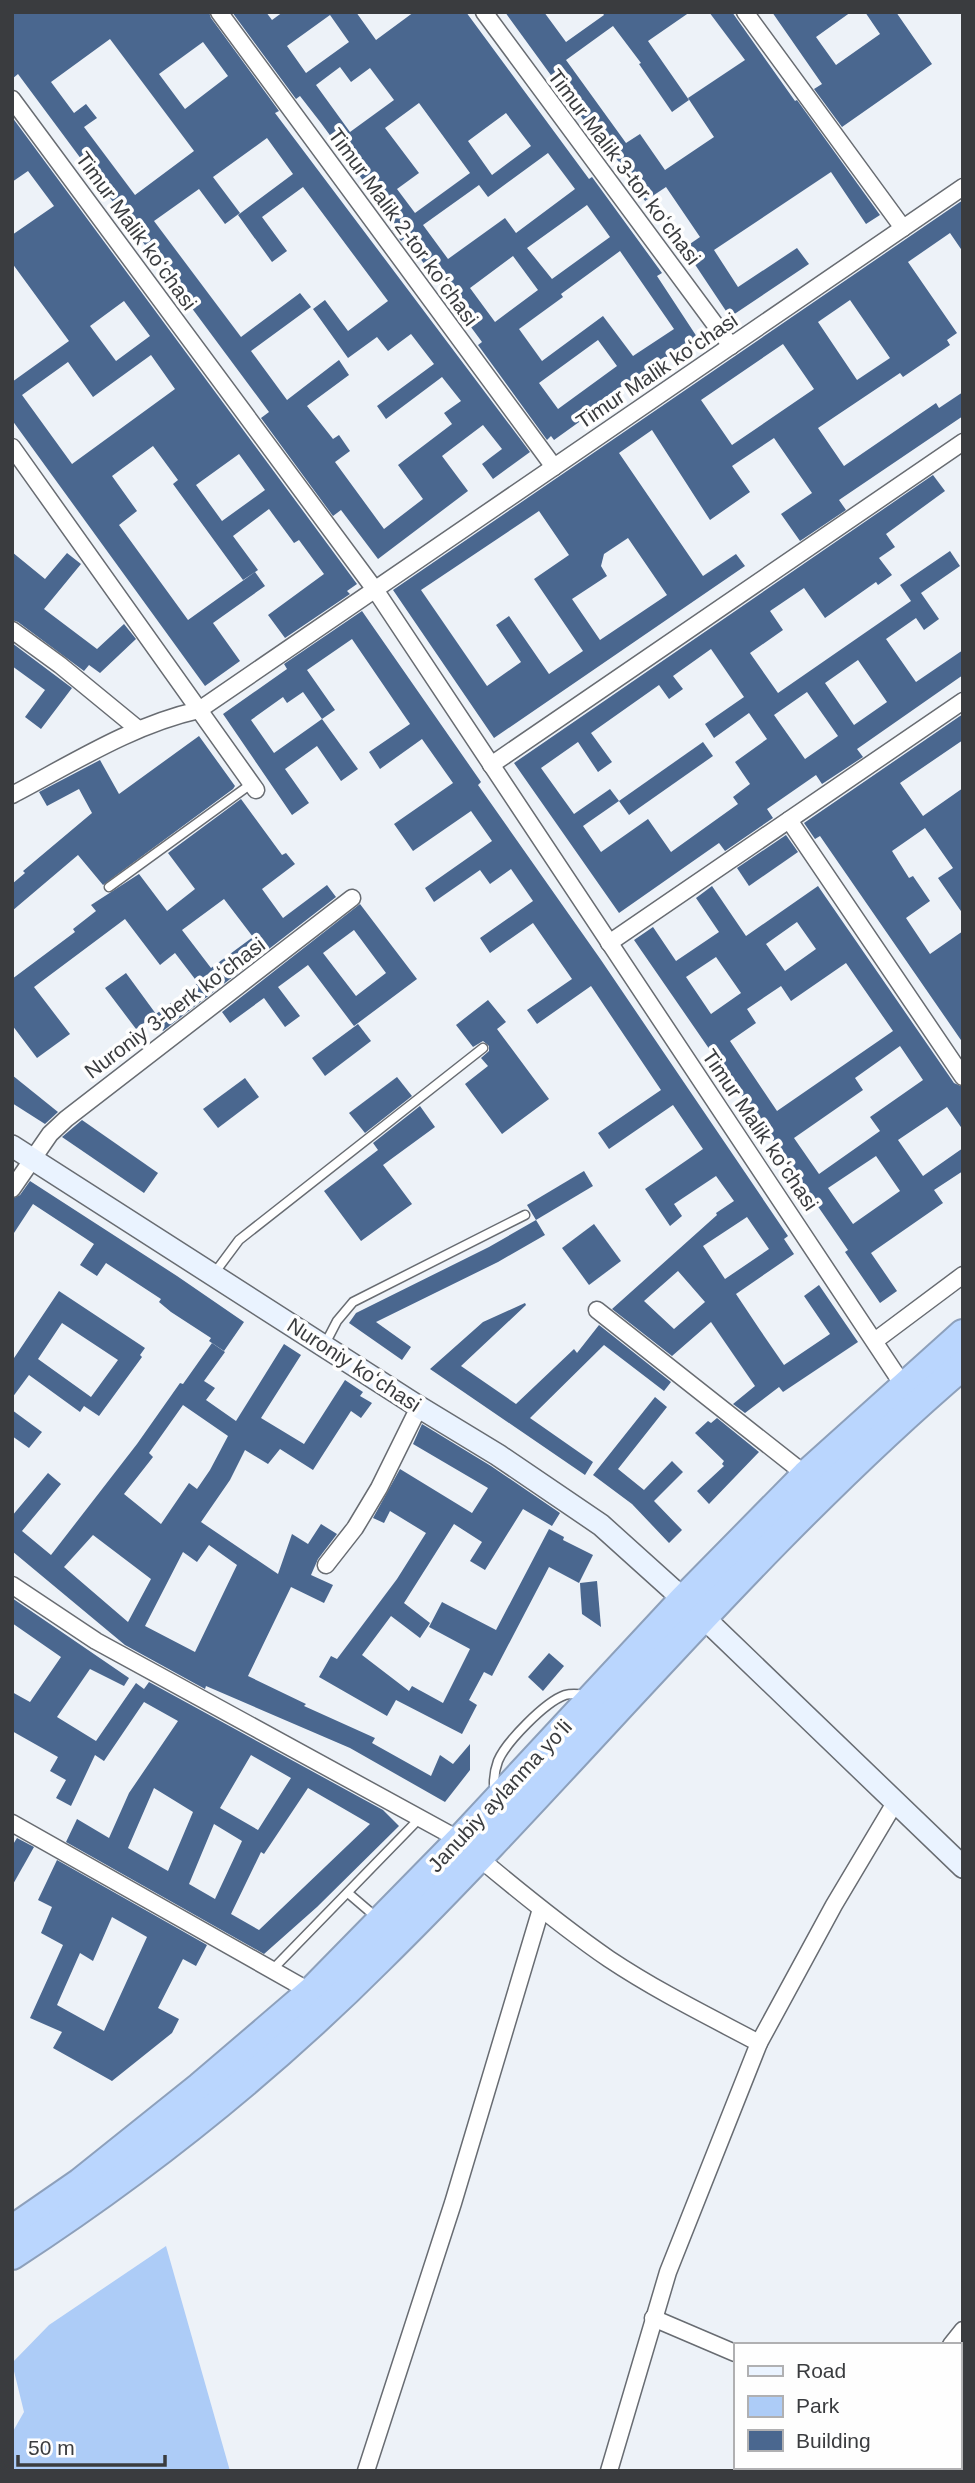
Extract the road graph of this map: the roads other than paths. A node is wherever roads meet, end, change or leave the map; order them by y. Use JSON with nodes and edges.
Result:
{"nodes":[{"id":1,"x":219,"y":12,"type":"edge"},
{"id":2,"x":484,"y":12,"type":"edge"},
{"id":3,"x":745,"y":12,"type":"edge"},
{"id":4,"x":12,"y":99,"type":"edge"},
{"id":5,"x":963,"y":187,"type":"edge"},
{"id":6,"x":903,"y":228,"type":"junction"},
{"id":7,"x":731,"y":346,"type":"junction"},
{"id":8,"x":963,"y":442,"type":"edge"},
{"id":9,"x":12,"y":447,"type":"edge"},
{"id":10,"x":554,"y":467,"type":"junction"},
{"id":11,"x":376,"y":591,"type":"junction"},
{"id":12,"x":12,"y":630,"type":"edge"},
{"id":13,"x":963,"y":701,"type":"edge"},
{"id":14,"x":199,"y":710,"type":"junction"},
{"id":15,"x":138,"y":729,"type":"junction"},
{"id":16,"x":491,"y":765,"type":"junction"},
{"id":17,"x":254,"y":787,"type":"joint"},
{"id":18,"x":12,"y":795,"type":"edge"},
{"id":19,"x":789,"y":820,"type":"junction"},
{"id":20,"x":109,"y":887,"type":"dead end"},
{"id":21,"x":352,"y":898,"type":"dead end"},
{"id":22,"x":609,"y":943,"type":"junction"},
{"id":23,"x":483,"y":1048,"type":"dead end"},
{"id":24,"x":963,"y":1077,"type":"edge"},
{"id":25,"x":12,"y":1146,"type":"edge"},
{"id":26,"x":32,"y":1158,"type":"junction"},
{"id":27,"x":12,"y":1189,"type":"edge"},
{"id":28,"x":525,"y":1215,"type":"dead end"},
{"id":29,"x":213,"y":1275,"type":"junction"},
{"id":30,"x":963,"y":1275,"type":"edge"},
{"id":31,"x":597,"y":1310,"type":"dead end"},
{"id":32,"x":963,"y":1334,"type":"edge"},
{"id":33,"x":876,"y":1340,"type":"junction"},
{"id":34,"x":324,"y":1346,"type":"junction"},
{"id":35,"x":963,"y":1365,"type":"edge"},
{"id":36,"x":903,"y":1385,"type":"junction"},
{"id":37,"x":419,"y":1407,"type":"junction"},
{"id":38,"x":806,"y":1475,"type":"junction"},
{"id":39,"x":326,"y":1565,"type":"dead end"},
{"id":40,"x":12,"y":1585,"type":"edge"},
{"id":41,"x":693,"y":1607,"type":"junction"},
{"id":42,"x":896,"y":1801,"type":"junction"},
{"id":43,"x":419,"y":1819,"type":"junction"},
{"id":44,"x":12,"y":1823,"type":"edge"},
{"id":45,"x":469,"y":1849,"type":"junction"},
{"id":46,"x":963,"y":1867,"type":"edge"},
{"id":47,"x":348,"y":1894,"type":"junction"},
{"id":48,"x":541,"y":1909,"type":"junction"},
{"id":49,"x":381,"y":1921,"type":"junction"},
{"id":50,"x":271,"y":1971,"type":"junction"},
{"id":51,"x":311,"y":1993,"type":"junction"},
{"id":52,"x":759,"y":2043,"type":"junction"},
{"id":53,"x":12,"y":2230,"type":"edge"},
{"id":54,"x":12,"y":2255,"type":"edge"},
{"id":55,"x":653,"y":2318,"type":"junction"},
{"id":56,"x":734,"y":2352,"type":"edge"},
{"id":57,"x":366,"y":2471,"type":"edge"},
{"id":58,"x":609,"y":2471,"type":"edge"}],
"edges":[{"from":1,"to":10,"type":"street","name":"Timur Malik 2-tor koʻchasi"},
{"from":2,"to":7,"type":"street","name":"Timur Malik 3-tor koʻchasi"},
{"from":3,"to":6,"type":"street"},
{"from":4,"to":11,"type":"street","name":"Timur Malik koʻchasi"},
{"from":5,"to":6,"type":"street","name":"Timur Malik koʻchasi"},
{"from":6,"to":7,"type":"street","name":"Timur Malik koʻchasi"},
{"from":7,"to":10,"type":"street","name":"Timur Malik koʻchasi"},
{"from":8,"to":16,"type":"street"},
{"from":9,"to":14,"type":"street"},
{"from":10,"to":11,"type":"street","name":"Timur Malik koʻchasi"},
{"from":11,"to":14,"type":"street","name":"Timur Malik koʻchasi"},
{"from":11,"to":16,"type":"street","name":"Timur Malik koʻchasi"},
{"from":12,"to":15,"type":"street"},
{"from":13,"to":19,"type":"street"},
{"from":14,"to":15,"type":"street","name":"Timur Malik koʻchasi"},
{"from":14,"to":17,"type":"street"},
{"from":15,"to":18,"type":"street","name":"Timur Malik koʻchasi"},
{"from":16,"to":22,"type":"street","name":"Timur Malik koʻchasi"},
{"from":17,"to":20,"type":"lane"},
{"from":19,"to":22,"type":"street"},
{"from":19,"to":24,"type":"street"},
{"from":21,"to":26,"type":"street","name":"Nuroniy 3-berk koʻchasi"},
{"from":22,"to":33,"type":"street","name":"Timur Malik koʻchasi"},
{"from":23,"to":29,"type":"lane"},
{"from":25,"to":26,"type":"street","name":"Nuroniy koʻchasi"},
{"from":26,"to":27,"type":"street","name":"Nuroniy 3-berk koʻchasi"},
{"from":26,"to":29,"type":"street","name":"Nuroniy koʻchasi"},
{"from":28,"to":34,"type":"lane"},
{"from":29,"to":34,"type":"street","name":"Nuroniy koʻchasi"},
{"from":30,"to":33,"type":"street"},
{"from":31,"to":38,"type":"street"},
{"from":32,"to":36,"type":"highway","name":"Janubiy aylanma yoʻli"},
{"from":33,"to":36,"type":"street","name":"Timur Malik koʻchasi"},
{"from":34,"to":37,"type":"street","name":"Nuroniy koʻchasi"},
{"from":35,"to":41,"type":"highway","name":"Janubiy aylanma yoʻli"},
{"from":36,"to":38,"type":"highway","name":"Janubiy aylanma yoʻli"},
{"from":37,"to":39,"type":"street"},
{"from":37,"to":41,"type":"street","name":"Nuroniy koʻchasi"},
{"from":38,"to":41,"type":"highway","name":"Janubiy aylanma yoʻli"},
{"from":40,"to":43,"type":"street"},
{"from":41,"to":42,"type":"street","name":"Nuroniy koʻchasi"},
{"from":41,"to":45,"type":"highway","name":"Janubiy aylanma yoʻli"},
{"from":41,"to":45,"type":"highway","name":"Janubiy aylanma yoʻli"},
{"from":42,"to":46,"type":"street","name":"Nuroniy koʻchasi"},
{"from":42,"to":52,"type":"street"},
{"from":43,"to":45,"type":"street"},
{"from":43,"to":47,"type":"lane"},
{"from":44,"to":50,"type":"street"},
{"from":45,"to":48,"type":"street"},
{"from":45,"to":49,"type":"highway","name":"Janubiy aylanma yoʻli"},
{"from":45,"to":54,"type":"highway","name":"Janubiy aylanma yoʻli"},
{"from":47,"to":49,"type":"lane"},
{"from":47,"to":50,"type":"lane"},
{"from":48,"to":52,"type":"street"},
{"from":48,"to":57,"type":"street"},
{"from":49,"to":51,"type":"highway","name":"Janubiy aylanma yoʻli"},
{"from":50,"to":51,"type":"street"},
{"from":51,"to":53,"type":"highway","name":"Janubiy aylanma yoʻli"},
{"from":52,"to":55,"type":"street"},
{"from":55,"to":56,"type":"street"},
{"from":55,"to":58,"type":"street"}]}
